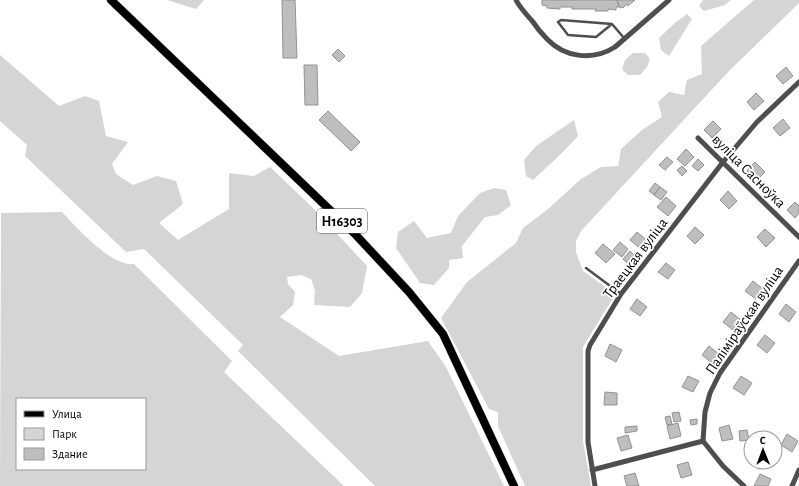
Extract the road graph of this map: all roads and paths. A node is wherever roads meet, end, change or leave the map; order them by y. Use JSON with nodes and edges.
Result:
{"nodes":[{"id":1,"x":111,"y":0,"type":"edge"},
{"id":2,"x":516,"y":0,"type":"edge"},
{"id":3,"x":668,"y":0,"type":"edge"},
{"id":4,"x":612,"y":24,"type":"junction"},
{"id":5,"x":625,"y":38,"type":"junction"},
{"id":6,"x":799,"y":82,"type":"edge"},
{"id":7,"x":698,"y":138,"type":"dead end"},
{"id":8,"x":723,"y":162,"type":"junction"},
{"id":9,"x":799,"y":237,"type":"edge"},
{"id":10,"x":799,"y":261,"type":"edge"},
{"id":11,"x":586,"y":268,"type":"dead end"},
{"id":12,"x":621,"y":294,"type":"junction"},
{"id":13,"x":703,"y":441,"type":"junction"},
{"id":14,"x":592,"y":470,"type":"junction"},
{"id":15,"x":799,"y":470,"type":"edge"},
{"id":16,"x":514,"y":486,"type":"edge"},
{"id":17,"x":596,"y":486,"type":"edge"},
{"id":18,"x":744,"y":486,"type":"edge"},
{"id":19,"x":792,"y":486,"type":"edge"}],
"edges":[{"from":1,"to":16,"type":"main road","number":"Н16303"},
{"from":2,"to":5,"type":"street"},
{"from":3,"to":5,"type":"street"},
{"from":4,"to":4,"type":"lane"},
{"from":4,"to":5,"type":"lane"},
{"from":6,"to":8,"type":"street","name":"Траецкая вуліца"},
{"from":7,"to":8,"type":"street","name":"вуліца Сасноўка"},
{"from":8,"to":9,"type":"street","name":"вуліца Сасноўка"},
{"from":8,"to":12,"type":"street","name":"Траецкая вуліца"},
{"from":10,"to":13,"type":"street","name":"Паліміраўская вуліца"},
{"from":11,"to":12,"type":"lane"},
{"from":12,"to":14,"type":"street","name":"Траецкая вуліца"},
{"from":13,"to":14,"type":"street"},
{"from":13,"to":18,"type":"street"},
{"from":14,"to":17,"type":"street","name":"Траецкая вуліца"},
{"from":15,"to":19,"type":"street"}]}
